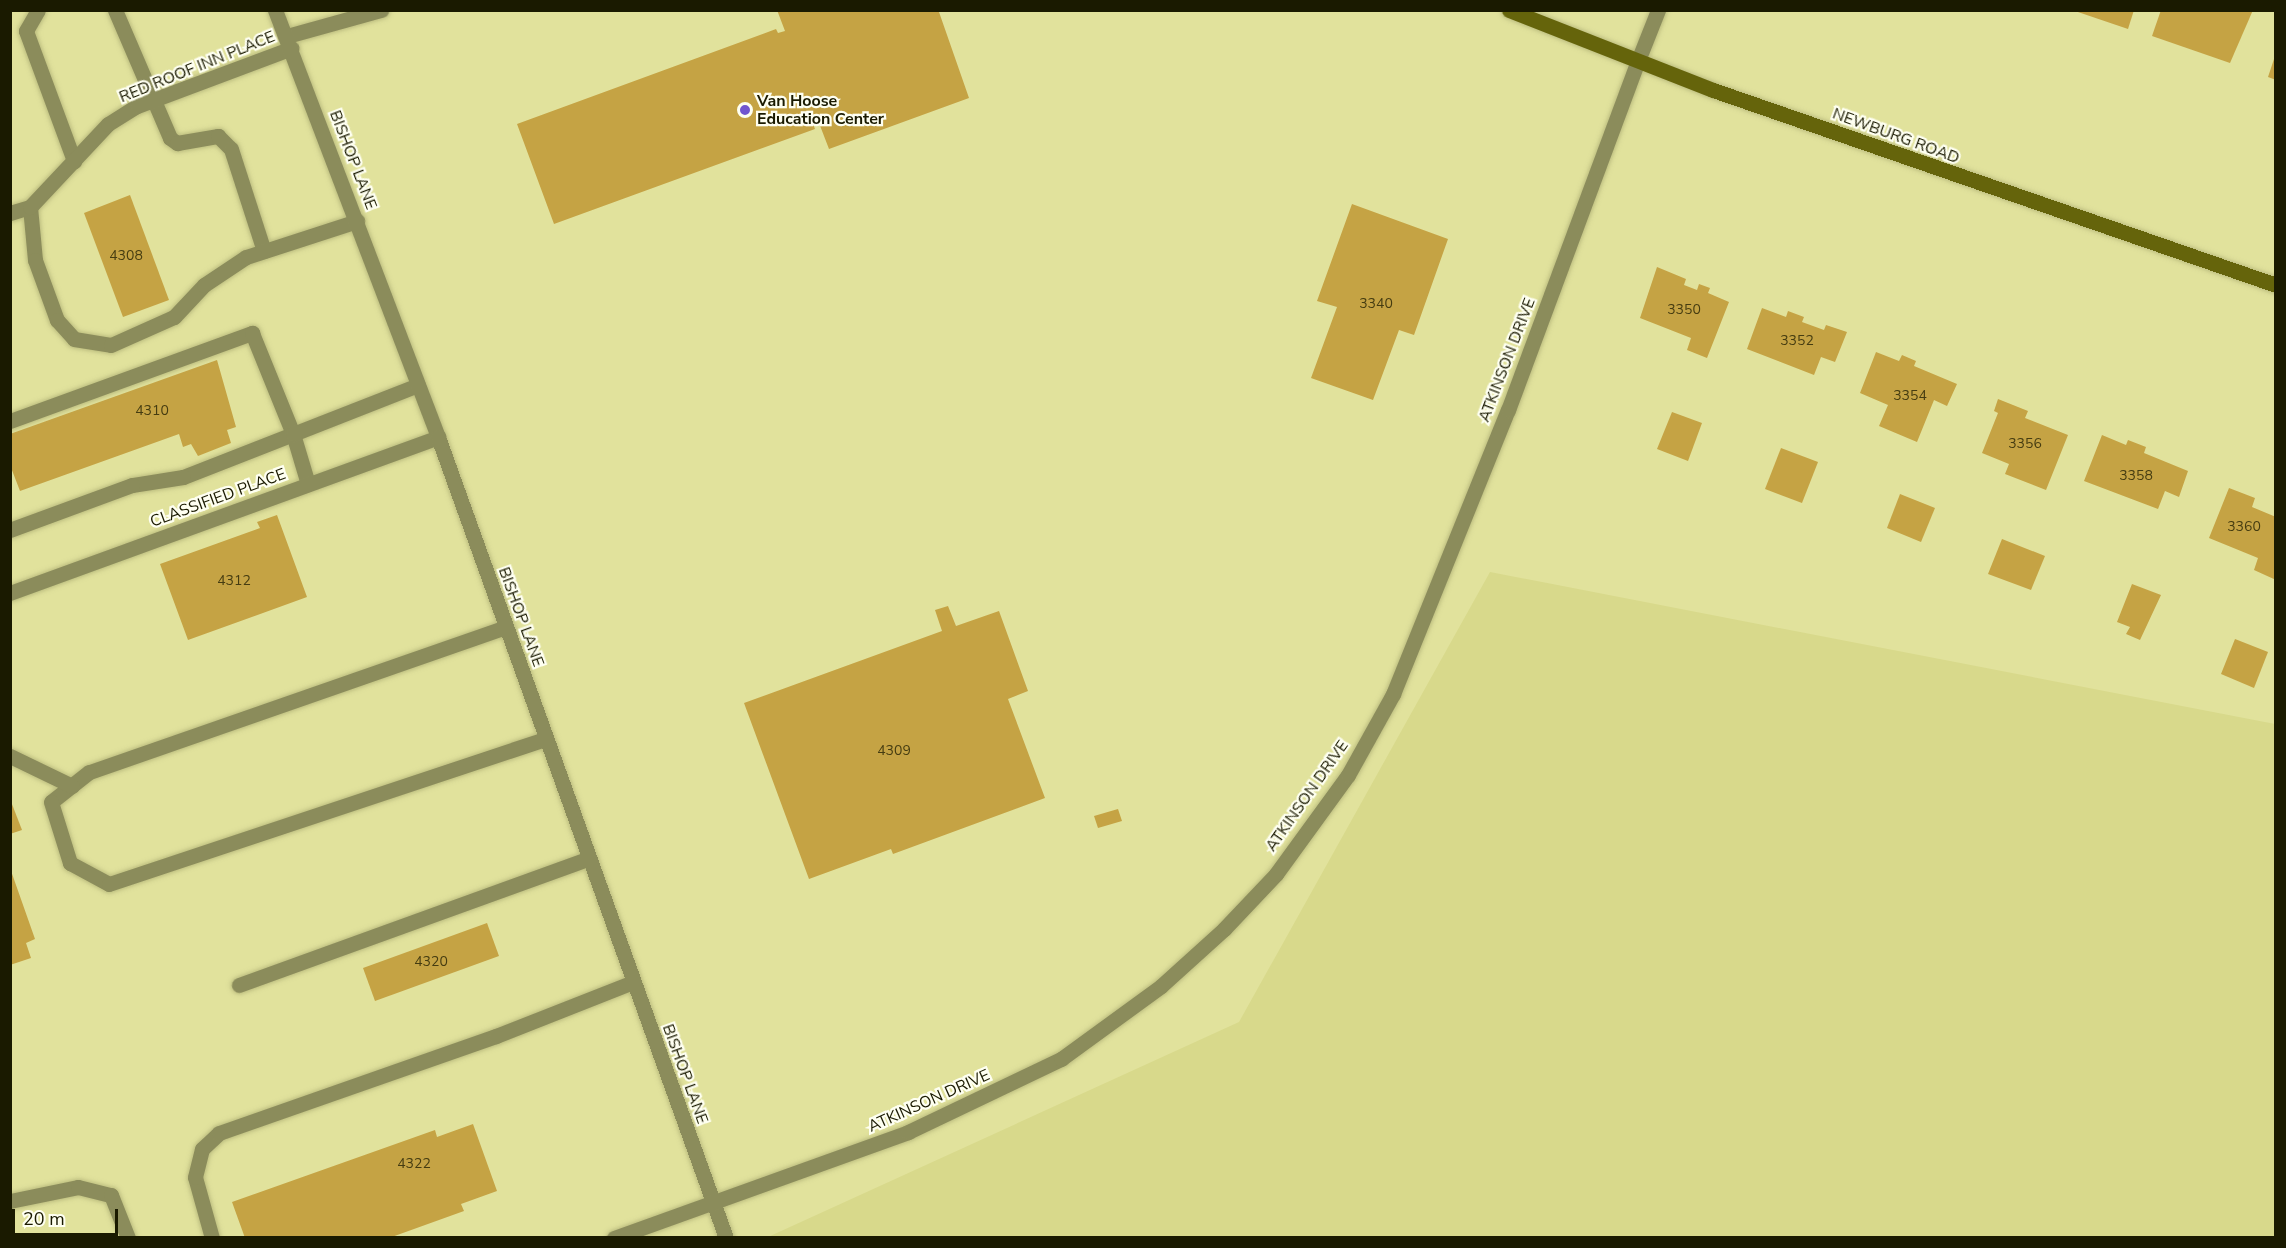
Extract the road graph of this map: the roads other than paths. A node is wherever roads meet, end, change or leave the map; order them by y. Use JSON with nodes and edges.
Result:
{"nodes":[{"id":1,"x":38,"y":10,"type":"edge"},
{"id":2,"x":115,"y":10,"type":"edge"},
{"id":3,"x":275,"y":10,"type":"edge"},
{"id":4,"x":381,"y":10,"type":"edge"},
{"id":5,"x":1509,"y":10,"type":"edge"},
{"id":6,"x":1658,"y":10,"type":"edge"},
{"id":7,"x":289,"y":42,"type":"junction"},
{"id":8,"x":1639,"y":58,"type":"junction"},
{"id":9,"x":153,"y":100,"type":"junction"},
{"id":10,"x":74,"y":161,"type":"junction"},
{"id":11,"x":30,"y":207,"type":"junction"},
{"id":12,"x":10,"y":213,"type":"edge"},
{"id":13,"x":357,"y":221,"type":"junction"},
{"id":14,"x":264,"y":251,"type":"junction"},
{"id":15,"x":2276,"y":285,"type":"edge"},
{"id":16,"x":418,"y":386,"type":"junction"},
{"id":17,"x":10,"y":421,"type":"edge"},
{"id":18,"x":293,"y":434,"type":"junction"},
{"id":19,"x":438,"y":437,"type":"junction"},
{"id":20,"x":308,"y":484,"type":"junction"},
{"id":21,"x":10,"y":530,"type":"edge"},
{"id":22,"x":10,"y":593,"type":"edge"},
{"id":23,"x":506,"y":627,"type":"junction"},
{"id":24,"x":546,"y":739,"type":"junction"},
{"id":25,"x":10,"y":756,"type":"edge"},
{"id":26,"x":72,"y":786,"type":"junction"},
{"id":27,"x":589,"y":858,"type":"junction"},
{"id":28,"x":633,"y":982,"type":"junction"},
{"id":29,"x":239,"y":985,"type":"dead end"},
{"id":30,"x":10,"y":1201,"type":"edge"},
{"id":31,"x":713,"y":1204,"type":"junction"},
{"id":32,"x":128,"y":1238,"type":"edge"},
{"id":33,"x":212,"y":1238,"type":"edge"},
{"id":34,"x":614,"y":1238,"type":"edge"},
{"id":35,"x":726,"y":1238,"type":"edge"}],
"edges":[{"from":1,"to":10,"type":"street"},
{"from":2,"to":9,"type":"street"},
{"from":3,"to":7,"type":"street","name":"BISHOP LANE"},
{"from":4,"to":7,"type":"street","name":"RED ROOF INN PLACE"},
{"from":5,"to":8,"type":"main road","name":"NEWBURG ROAD"},
{"from":6,"to":8,"type":"street","name":"ATKINSON DRIVE"},
{"from":7,"to":9,"type":"street","name":"RED ROOF INN PLACE"},
{"from":7,"to":13,"type":"street","name":"BISHOP LANE"},
{"from":8,"to":15,"type":"main road","name":"NEWBURG ROAD"},
{"from":8,"to":31,"type":"street","name":"ATKINSON DRIVE"},
{"from":9,"to":10,"type":"street","name":"RED ROOF INN PLACE"},
{"from":9,"to":14,"type":"street"},
{"from":10,"to":11,"type":"street","name":"RED ROOF INN PLACE"},
{"from":11,"to":12,"type":"street","name":"RED ROOF INN PLACE"},
{"from":11,"to":14,"type":"street"},
{"from":13,"to":14,"type":"street"},
{"from":13,"to":16,"type":"street","name":"BISHOP LANE"},
{"from":16,"to":18,"type":"street"},
{"from":16,"to":19,"type":"street","name":"BISHOP LANE"},
{"from":17,"to":18,"type":"street"},
{"from":18,"to":20,"type":"street"},
{"from":18,"to":21,"type":"street"},
{"from":19,"to":20,"type":"street","name":"CLASSIFIED PLACE"},
{"from":19,"to":23,"type":"street","name":"BISHOP LANE"},
{"from":20,"to":22,"type":"street","name":"CLASSIFIED PLACE"},
{"from":23,"to":24,"type":"street","name":"BISHOP LANE"},
{"from":23,"to":26,"type":"street"},
{"from":24,"to":26,"type":"street"},
{"from":24,"to":27,"type":"street","name":"BISHOP LANE"},
{"from":25,"to":26,"type":"street"},
{"from":27,"to":28,"type":"street","name":"BISHOP LANE"},
{"from":27,"to":29,"type":"street"},
{"from":28,"to":31,"type":"street","name":"BISHOP LANE"},
{"from":28,"to":33,"type":"street"},
{"from":30,"to":32,"type":"street"},
{"from":31,"to":34,"type":"street","name":"ATKINSON DRIVE"},
{"from":31,"to":35,"type":"street","name":"BISHOP LANE"}]}
